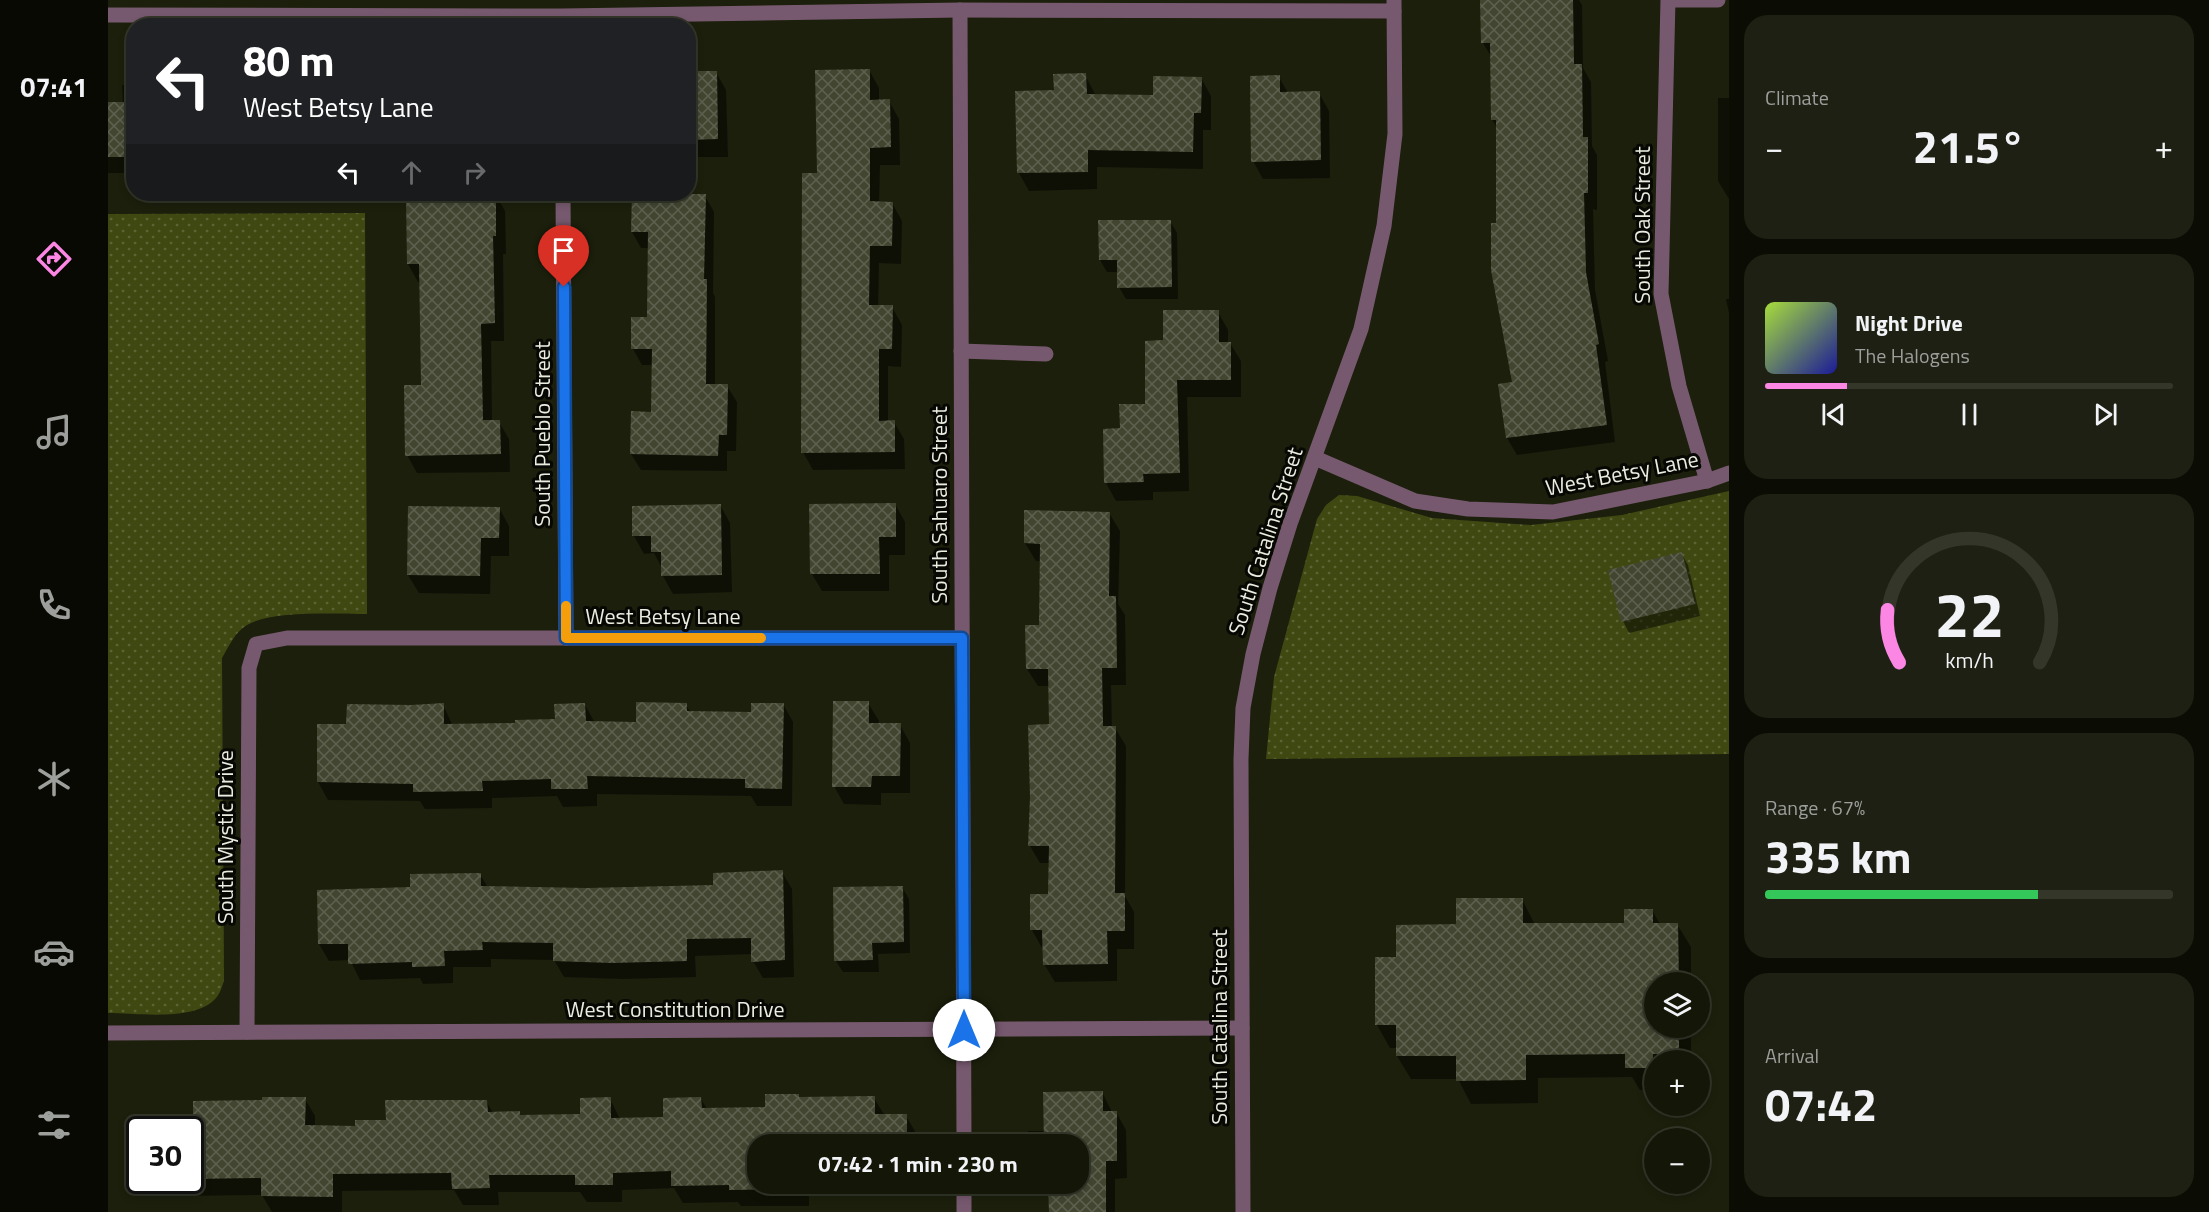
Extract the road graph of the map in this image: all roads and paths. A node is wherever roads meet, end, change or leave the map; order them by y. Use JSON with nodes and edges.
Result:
{"nodes":[{"id":1,"x":1668,"y":0,"type":"edge"},
{"id":2,"x":1718,"y":0,"type":"edge"},
{"id":3,"x":1394,"y":6,"type":"edge"},
{"id":4,"x":960,"y":10,"type":"junction"},
{"id":5,"x":108,"y":15,"type":"edge"},
{"id":6,"x":380,"y":18,"type":"edge"},
{"id":7,"x":642,"y":18,"type":"edge"},
{"id":8,"x":563,"y":201,"type":"edge"},
{"id":9,"x":961,"y":351,"type":"junction"},
{"id":10,"x":1046,"y":354,"type":"dead end"},
{"id":11,"x":1315,"y":458,"type":"junction"},
{"id":12,"x":1729,"y":473,"type":"edge"},
{"id":13,"x":1707,"y":481,"type":"junction"},
{"id":14,"x":566,"y":638,"type":"junction"},
{"id":15,"x":962,"y":638,"type":"junction"},
{"id":16,"x":256,"y":644,"type":"joint"},
{"id":17,"x":1242,"y":1028,"type":"junction"},
{"id":18,"x":964,"y":1030,"type":"junction"},
{"id":19,"x":247,"y":1032,"type":"junction"},
{"id":20,"x":108,"y":1033,"type":"edge"},
{"id":21,"x":964,"y":1134,"type":"edge"},
{"id":22,"x":964,"y":1194,"type":"edge"},
{"id":23,"x":964,"y":1212,"type":"edge"},
{"id":24,"x":1243,"y":1212,"type":"edge"}],
"edges":[{"from":1,"to":2,"type":"street"},
{"from":1,"to":13,"type":"street","name":"South Oak Street"},
{"from":3,"to":4,"type":"street"},
{"from":3,"to":11,"type":"street","name":"South Catalina Street"},
{"from":4,"to":7,"type":"street"},
{"from":4,"to":9,"type":"street","name":"South Sahuaro Street"},
{"from":5,"to":6,"type":"street"},
{"from":8,"to":14,"type":"street","name":"South Pueblo Street"},
{"from":9,"to":10,"type":"street"},
{"from":9,"to":15,"type":"street","name":"South Sahuaro Street"},
{"from":11,"to":13,"type":"street","name":"West Betsy Lane"},
{"from":11,"to":17,"type":"street","name":"South Catalina Street"},
{"from":12,"to":13,"type":"street","name":"West Betsy Lane"},
{"from":14,"to":15,"type":"street","name":"West Betsy Lane"},
{"from":14,"to":16,"type":"street","name":"West Betsy Lane"},
{"from":15,"to":18,"type":"street","name":"South Sahuaro Street"},
{"from":16,"to":19,"type":"street","name":"South Mystic Drive"},
{"from":17,"to":18,"type":"street","name":"West Constitution Drive"},
{"from":17,"to":24,"type":"street","name":"South Catalina Street"},
{"from":18,"to":19,"type":"street","name":"West Constitution Drive"},
{"from":18,"to":21,"type":"street","name":"South Sahuaro Street"},
{"from":19,"to":20,"type":"street","name":"West Constitution Drive"},
{"from":22,"to":23,"type":"street"}]}
